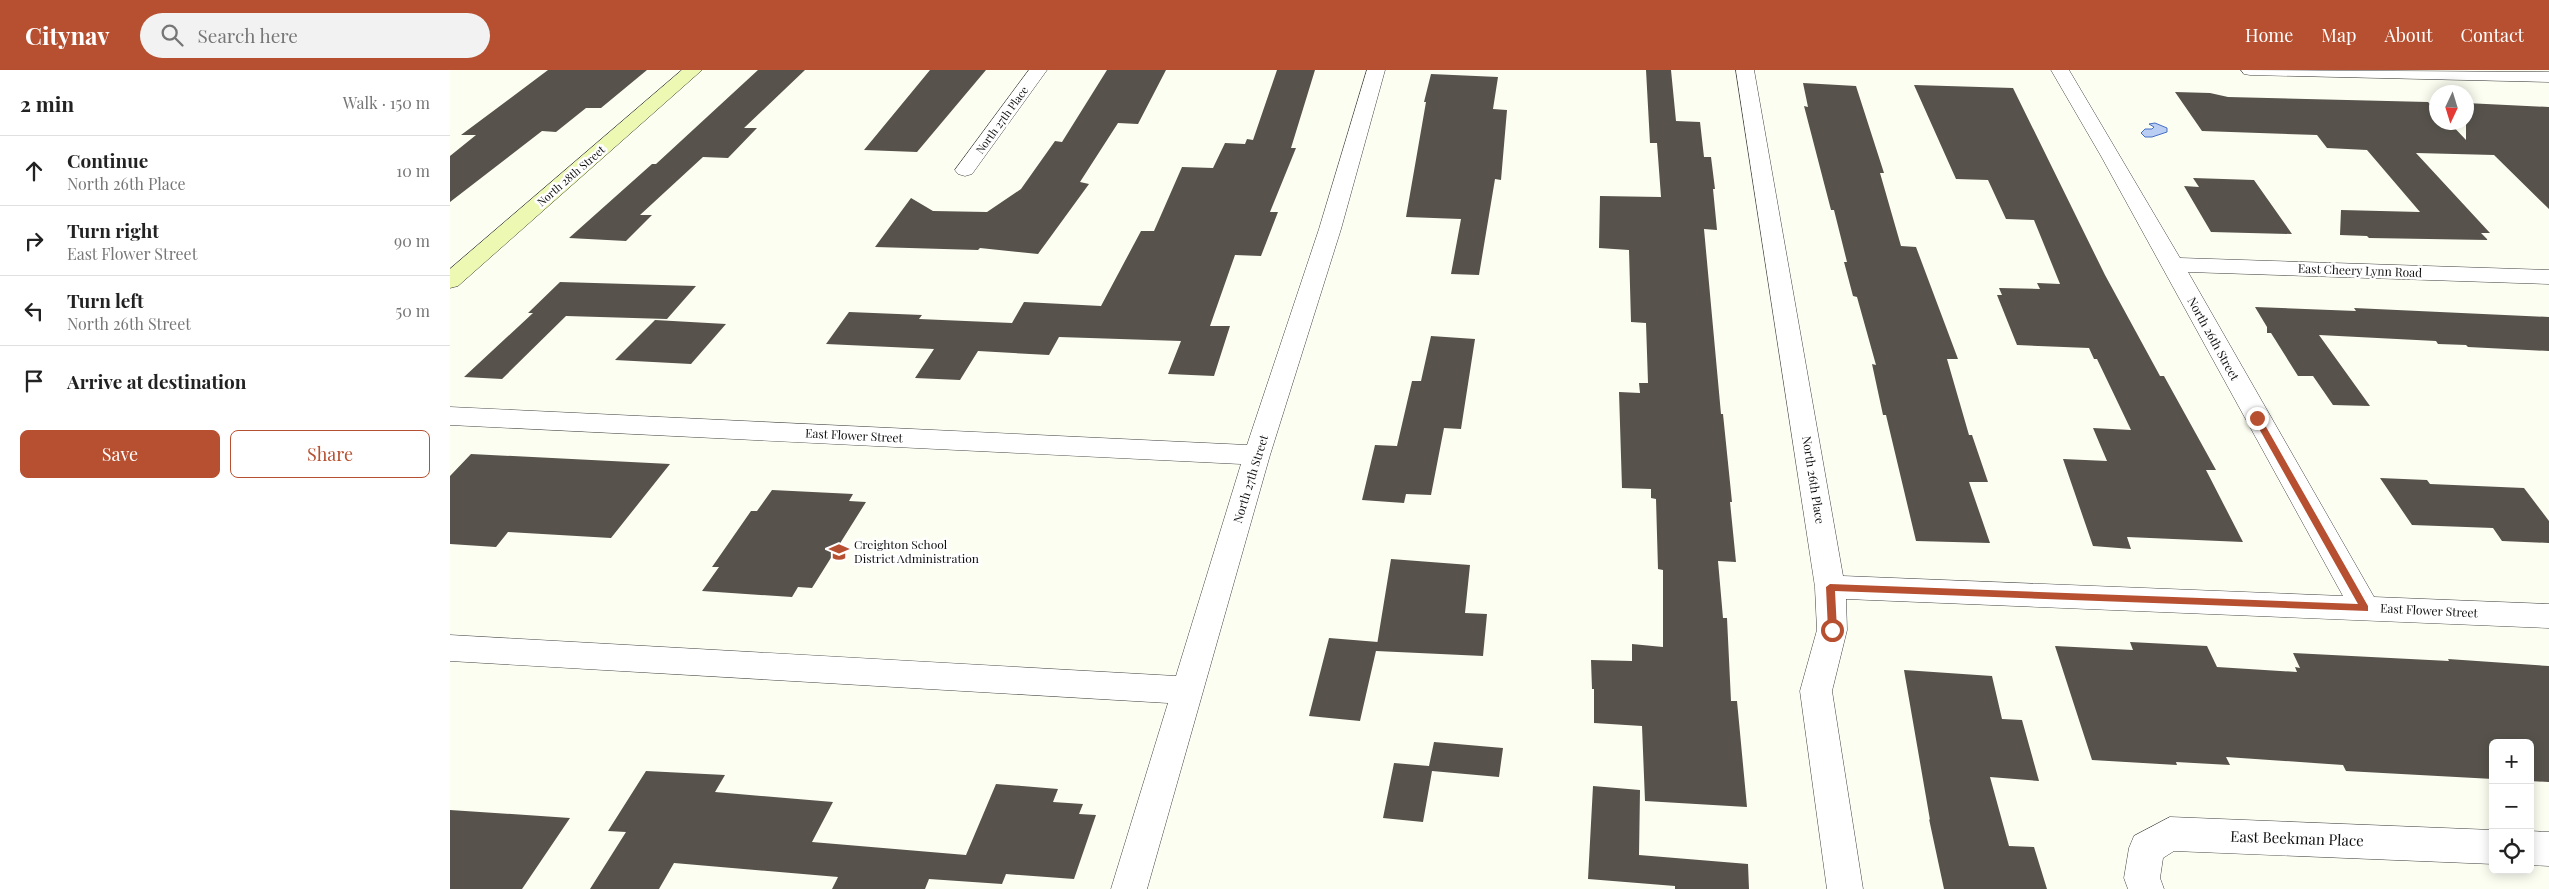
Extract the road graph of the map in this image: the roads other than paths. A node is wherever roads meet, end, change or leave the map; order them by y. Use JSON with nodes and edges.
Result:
{"nodes":[{"id":1,"x":693,"y":70,"type":"edge"},
{"id":2,"x":1038,"y":70,"type":"edge"},
{"id":3,"x":1376,"y":70,"type":"edge"},
{"id":4,"x":1746,"y":70,"type":"edge"},
{"id":5,"x":2060,"y":70,"type":"edge"},
{"id":6,"x":2250,"y":70,"type":"edge"},
{"id":7,"x":2549,"y":77,"type":"edge"},
{"id":8,"x":965,"y":170,"type":"dead end"},
{"id":9,"x":2172,"y":265,"type":"junction"},
{"id":10,"x":2549,"y":277,"type":"edge"},
{"id":11,"x":450,"y":281,"type":"edge"},
{"id":12,"x":450,"y":416,"type":"edge"},
{"id":13,"x":1258,"y":455,"type":"junction"},
{"id":14,"x":1830,"y":587,"type":"junction"},
{"id":15,"x":2365,"y":608,"type":"junction"},
{"id":16,"x":2549,"y":616,"type":"edge"},
{"id":17,"x":450,"y":648,"type":"edge"},
{"id":18,"x":1187,"y":690,"type":"junction"},
{"id":19,"x":2489,"y":847,"type":"edge"},
{"id":20,"x":2534,"y":848,"type":"edge"},
{"id":21,"x":2549,"y":849,"type":"edge"},
{"id":22,"x":1129,"y":889,"type":"edge"},
{"id":23,"x":1845,"y":889,"type":"edge"},
{"id":24,"x":2146,"y":889,"type":"edge"}],
"edges":[{"from":1,"to":11,"type":"street","name":"North 28th Street"},
{"from":2,"to":8,"type":"street","name":"North 27th Place"},
{"from":3,"to":13,"type":"street","name":"North 27th Street"},
{"from":4,"to":14,"type":"street","name":"North 26th Place"},
{"from":5,"to":9,"type":"street","name":"North 26th Street"},
{"from":6,"to":7,"type":"street"},
{"from":9,"to":10,"type":"street","name":"East Cheery Lynn Road"},
{"from":9,"to":15,"type":"street","name":"North 26th Street"},
{"from":12,"to":13,"type":"street","name":"East Flower Street"},
{"from":13,"to":18,"type":"street","name":"North 27th Street"},
{"from":14,"to":15,"type":"street","name":"East Flower Street"},
{"from":14,"to":23,"type":"street","name":"North 26th Place"},
{"from":15,"to":16,"type":"street","name":"East Flower Street"},
{"from":17,"to":18,"type":"street"},
{"from":18,"to":22,"type":"street","name":"North 27th Street"},
{"from":19,"to":24,"type":"street","name":"East Beekman Place"},
{"from":20,"to":21,"type":"street"}]}
